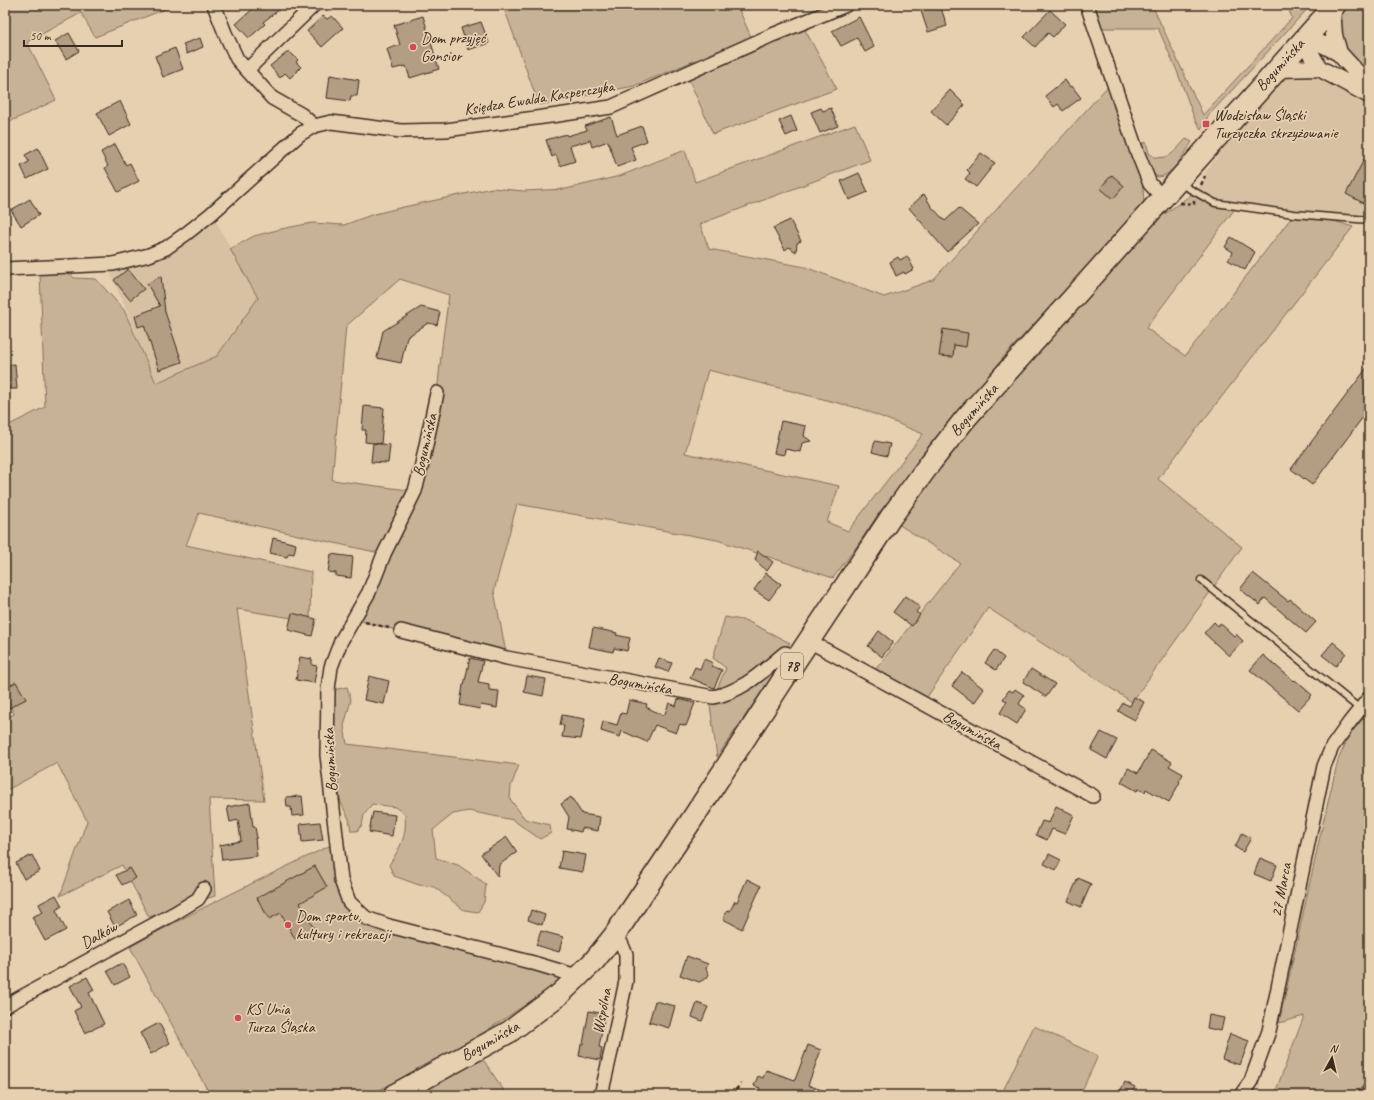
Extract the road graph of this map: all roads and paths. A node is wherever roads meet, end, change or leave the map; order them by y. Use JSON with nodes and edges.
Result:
{"nodes":[{"id":1,"x":214,"y":5,"type":"edge"},
{"id":2,"x":314,"y":5,"type":"edge"},
{"id":3,"x":846,"y":5,"type":"edge"},
{"id":4,"x":1087,"y":5,"type":"edge"},
{"id":5,"x":1333,"y":7,"type":"edge"},
{"id":6,"x":1304,"y":38,"type":"junction"},
{"id":7,"x":1339,"y":53,"type":"junction"},
{"id":8,"x":1319,"y":68,"type":"junction"},
{"id":9,"x":1277,"y":69,"type":"junction"},
{"id":10,"x":247,"y":70,"type":"junction"},
{"id":11,"x":1369,"y":86,"type":"edge"},
{"id":12,"x":1369,"y":95,"type":"edge"},
{"id":13,"x":314,"y":126,"type":"junction"},
{"id":14,"x":1176,"y":182,"type":"junction"},
{"id":15,"x":1162,"y":197,"type":"junction"},
{"id":16,"x":1369,"y":220,"type":"edge"},
{"id":17,"x":5,"y":269,"type":"edge"},
{"id":18,"x":437,"y":393,"type":"dead end"},
{"id":19,"x":1201,"y":580,"type":"dead end"},
{"id":20,"x":353,"y":619,"type":"junction"},
{"id":21,"x":401,"y":631,"type":"joint"},
{"id":22,"x":804,"y":649,"type":"junction"},
{"id":23,"x":1369,"y":698,"type":"edge"},
{"id":24,"x":1360,"y":709,"type":"junction"},
{"id":25,"x":1093,"y":796,"type":"dead end"},
{"id":26,"x":204,"y":889,"type":"dead end"},
{"id":27,"x":614,"y":936,"type":"junction"},
{"id":28,"x":580,"y":976,"type":"junction"},
{"id":29,"x":5,"y":1006,"type":"edge"},
{"id":30,"x":742,"y":1084,"type":"dead end"},
{"id":31,"x":394,"y":1095,"type":"edge"},
{"id":32,"x":601,"y":1095,"type":"edge"},
{"id":33,"x":731,"y":1095,"type":"edge"},
{"id":34,"x":1241,"y":1095,"type":"edge"}],
"edges":[{"from":1,"to":10,"type":"street"},
{"from":2,"to":10,"type":"street"},
{"from":3,"to":13,"type":"street","name":"Księdza Ewalda Kasperczyka"},
{"from":4,"to":15,"type":"street"},
{"from":5,"to":6,"type":"main road","name":"Bogumińska","number":"78"},
{"from":5,"to":7,"type":"street"},
{"from":6,"to":7,"type":"street"},
{"from":6,"to":8,"type":"street"},
{"from":6,"to":9,"type":"main road","name":"Bogumińska","number":"78"},
{"from":7,"to":11,"type":"street"},
{"from":8,"to":9,"type":"street"},
{"from":8,"to":12,"type":"street"},
{"from":9,"to":14,"type":"main road","name":"Bogumińska","number":"78"},
{"from":10,"to":13,"type":"street"},
{"from":13,"to":17,"type":"street","name":"Księdza Ewalda Kasperczyka"},
{"from":14,"to":15,"type":"main road","name":"Bogumińska","number":"78"},
{"from":14,"to":16,"type":"lane"},
{"from":15,"to":22,"type":"main road","name":"Bogumińska","number":"78"},
{"from":18,"to":20,"type":"street","name":"Bogumińska"},
{"from":19,"to":24,"type":"lane"},
{"from":20,"to":21,"type":"path"},
{"from":20,"to":28,"type":"street","name":"Bogumińska"},
{"from":21,"to":22,"type":"street","name":"Bogumińska"},
{"from":22,"to":25,"type":"street","name":"Bogumińska"},
{"from":22,"to":27,"type":"main road","name":"Bogumińska","number":"78"},
{"from":23,"to":24,"type":"street","name":"27 Marca"},
{"from":24,"to":34,"type":"street","name":"27 Marca"},
{"from":26,"to":29,"type":"street","name":"Dalków"},
{"from":27,"to":28,"type":"main road","name":"Bogumińska","number":"78"},
{"from":27,"to":32,"type":"street","name":"Wspólna"},
{"from":28,"to":31,"type":"main road","name":"Bogumińska","number":"78"},
{"from":30,"to":33,"type":"path"}]}
